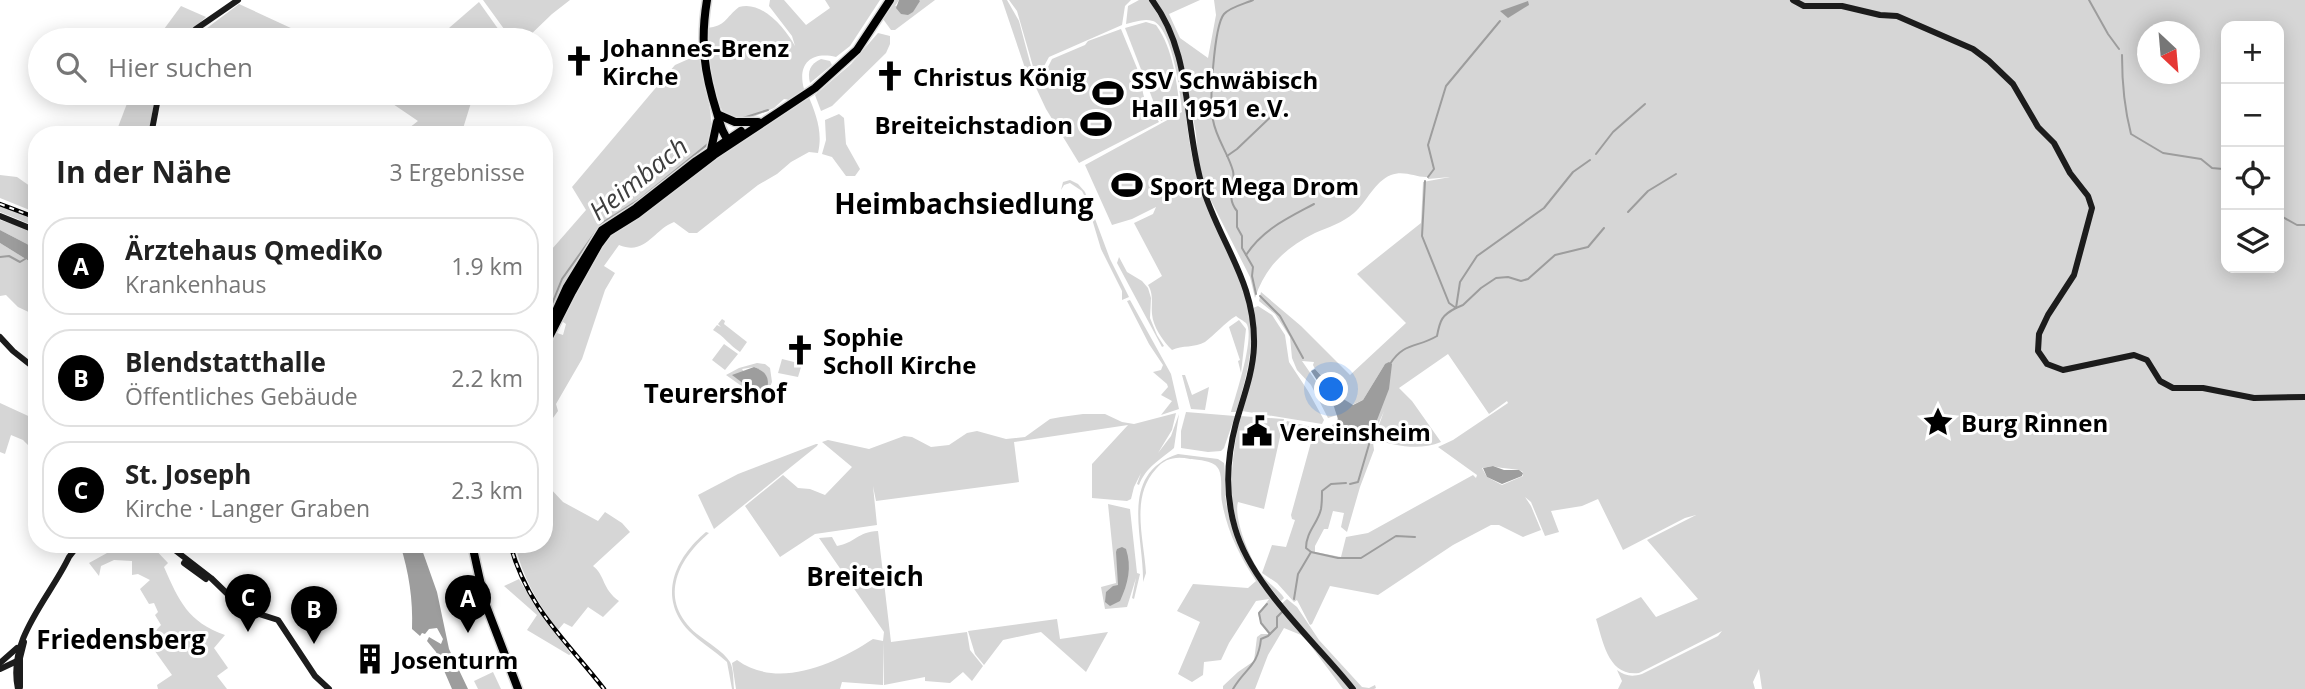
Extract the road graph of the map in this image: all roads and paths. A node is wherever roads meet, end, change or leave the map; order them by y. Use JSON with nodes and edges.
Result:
{"nodes":[{"id":1,"x":238,"y":0,"type":"edge"},
{"id":2,"x":707,"y":0,"type":"edge"},
{"id":3,"x":889,"y":0,"type":"edge"},
{"id":4,"x":1152,"y":0,"type":"edge"},
{"id":5,"x":1793,"y":0,"type":"edge"},
{"id":6,"x":197,"y":28,"type":"edge"},
{"id":7,"x":157,"y":105,"type":"edge"},
{"id":8,"x":718,"y":114,"type":"junction"},
{"id":9,"x":758,"y":122,"type":"junction"},
{"id":10,"x":153,"y":126,"type":"edge"},
{"id":11,"x":731,"y":140,"type":"junction"},
{"id":12,"x":711,"y":150,"type":"junction"},
{"id":13,"x":0,"y":216,"type":"edge"},
{"id":14,"x":28,"y":227,"type":"edge"},
{"id":15,"x":553,"y":317,"type":"edge"},
{"id":16,"x":553,"y":329,"type":"edge"},
{"id":17,"x":0,"y":337,"type":"edge"},
{"id":18,"x":28,"y":363,"type":"edge"},
{"id":19,"x":2305,"y":397,"type":"edge"},
{"id":20,"x":74,"y":553,"type":"edge"},
{"id":21,"x":173,"y":553,"type":"edge"},
{"id":22,"x":178,"y":553,"type":"edge"},
{"id":23,"x":474,"y":553,"type":"edge"},
{"id":24,"x":207,"y":578,"type":"junction"},
{"id":25,"x":35,"y":617,"type":"junction"},
{"id":26,"x":18,"y":646,"type":"junction"},
{"id":27,"x":18,"y":660,"type":"junction"},
{"id":28,"x":2,"y":665,"type":"edge"},
{"id":29,"x":15,"y":678,"type":"junction"},
{"id":30,"x":19,"y":689,"type":"edge"},
{"id":31,"x":329,"y":689,"type":"edge"},
{"id":32,"x":516,"y":689,"type":"edge"},
{"id":33,"x":1353,"y":689,"type":"edge"}],
"edges":[{"from":1,"to":6,"type":"main road"},
{"from":2,"to":8,"type":"main road"},
{"from":3,"to":9,"type":"main road"},
{"from":3,"to":11,"type":"main road"},
{"from":4,"to":33,"type":"main road"},
{"from":5,"to":19,"type":"main road"},
{"from":7,"to":10,"type":"main road"},
{"from":8,"to":9,"type":"main road"},
{"from":8,"to":11,"type":"main road"},
{"from":8,"to":12,"type":"main road"},
{"from":9,"to":11,"type":"main road"},
{"from":11,"to":12,"type":"main road"},
{"from":11,"to":16,"type":"main road"},
{"from":12,"to":15,"type":"main road"},
{"from":13,"to":14,"type":"main road"},
{"from":17,"to":18,"type":"main road"},
{"from":20,"to":25,"type":"main road"},
{"from":21,"to":24,"type":"main road"},
{"from":22,"to":24,"type":"main road"},
{"from":23,"to":32,"type":"main road"},
{"from":24,"to":31,"type":"main road"},
{"from":25,"to":26,"type":"main road"},
{"from":25,"to":27,"type":"main road"},
{"from":26,"to":27,"type":"main road"},
{"from":26,"to":28,"type":"main road"},
{"from":27,"to":28,"type":"main road"},
{"from":27,"to":29,"type":"main road"},
{"from":27,"to":30,"type":"main road"},
{"from":28,"to":29,"type":"main road"},
{"from":29,"to":30,"type":"main road"}]}
